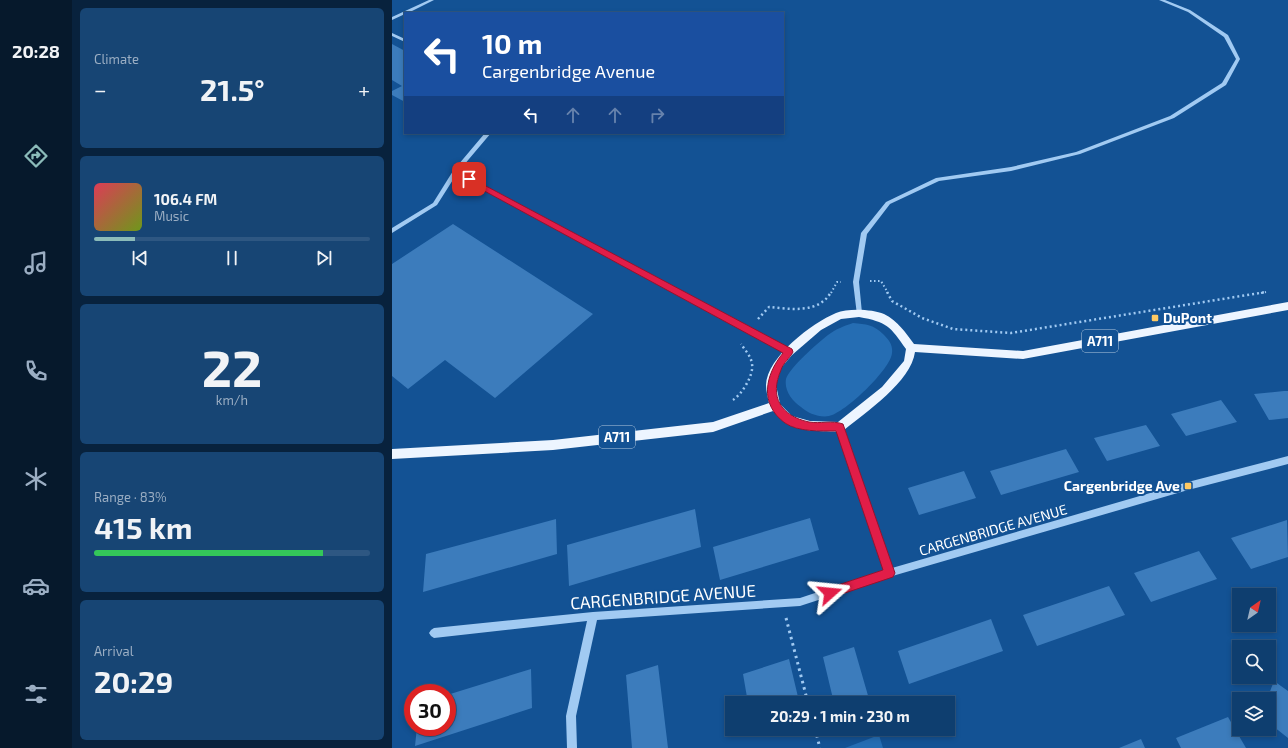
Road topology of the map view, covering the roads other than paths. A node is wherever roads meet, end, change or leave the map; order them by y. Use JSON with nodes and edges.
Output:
{"nodes":[{"id":1,"x":432,"y":0,"type":"edge"},
{"id":2,"x":1161,"y":0,"type":"edge"},
{"id":3,"x":407,"y":12,"type":"edge"},
{"id":4,"x":404,"y":13,"type":"edge"},
{"id":5,"x":392,"y":19,"type":"edge"},
{"id":6,"x":392,"y":34,"type":"edge"},
{"id":7,"x":404,"y":40,"type":"edge"},
{"id":8,"x":487,"y":134,"type":"edge"},
{"id":9,"x":455,"y":172,"type":"junction"},
{"id":10,"x":392,"y":231,"type":"edge"},
{"id":11,"x":1288,"y":306,"type":"edge"},
{"id":12,"x":859,"y":313,"type":"junction"},
{"id":13,"x":911,"y":348,"type":"junction"},
{"id":14,"x":789,"y":352,"type":"junction"},
{"id":15,"x":775,"y":406,"type":"junction"},
{"id":16,"x":840,"y":427,"type":"junction"},
{"id":17,"x":392,"y":454,"type":"edge"},
{"id":18,"x":1288,"y":460,"type":"edge"},
{"id":19,"x":890,"y":573,"type":"junction"},
{"id":20,"x":593,"y":616,"type":"junction"},
{"id":21,"x":434,"y":633,"type":"dead end"},
{"id":22,"x":572,"y":748,"type":"edge"}],
"edges":[{"from":1,"to":3,"type":"street"},
{"from":2,"to":12,"type":"street"},
{"from":4,"to":5,"type":"street"},
{"from":6,"to":7,"type":"street"},
{"from":8,"to":9,"type":"street"},
{"from":9,"to":10,"type":"street"},
{"from":9,"to":14,"type":"street"},
{"from":11,"to":13,"type":"main road","number":"A711"},
{"from":12,"to":13,"type":"main road"},
{"from":12,"to":14,"type":"main road"},
{"from":13,"to":16,"type":"main road"},
{"from":14,"to":15,"type":"main road"},
{"from":15,"to":16,"type":"main road"},
{"from":15,"to":17,"type":"main road","number":"A711"},
{"from":16,"to":19,"type":"street"},
{"from":18,"to":19,"type":"street","name":"CARGENBRIDGE AVENUE"},
{"from":19,"to":20,"type":"street","name":"CARGENBRIDGE AVENUE"},
{"from":20,"to":21,"type":"street","name":"CARGENBRIDGE AVENUE"},
{"from":20,"to":22,"type":"street"}]}
